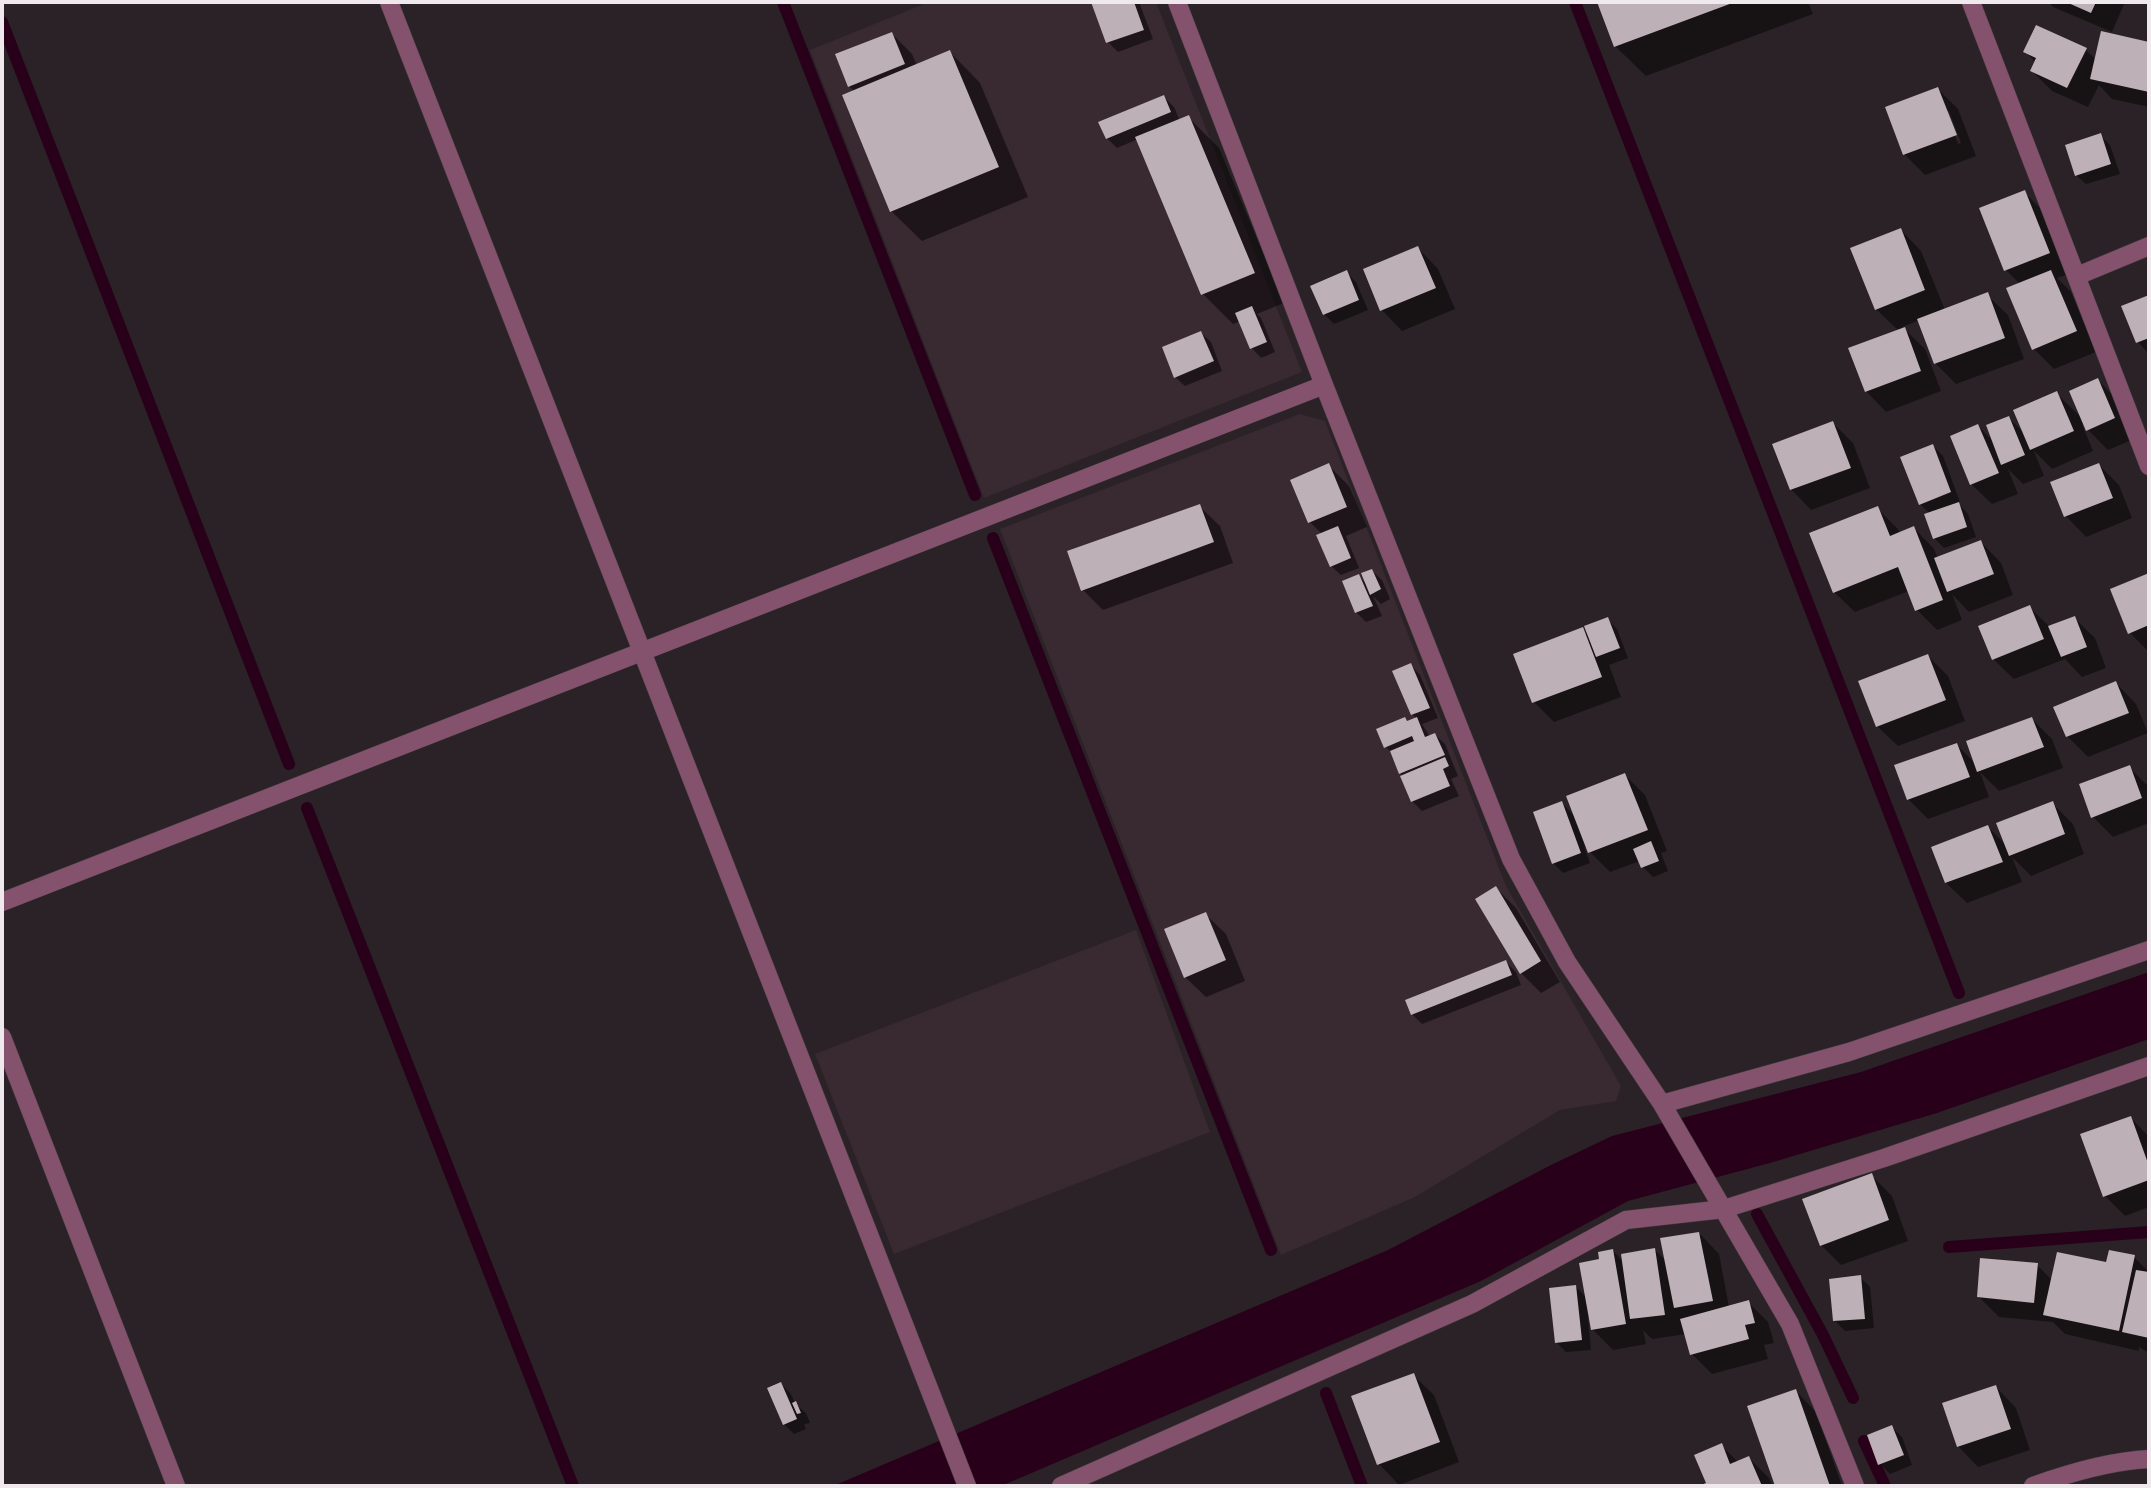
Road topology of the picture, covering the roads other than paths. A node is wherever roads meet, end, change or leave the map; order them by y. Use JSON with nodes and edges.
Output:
{"nodes":[{"id":1,"x":389,"y":2,"type":"edge"},
{"id":2,"x":1177,"y":2,"type":"edge"},
{"id":3,"x":1971,"y":2,"type":"edge"},
{"id":4,"x":2149,"y":246,"type":"edge"},
{"id":5,"x":2077,"y":276,"type":"junction"},
{"id":6,"x":1324,"y":384,"type":"junction"},
{"id":7,"x":2149,"y":466,"type":"edge"},
{"id":8,"x":641,"y":651,"type":"junction"},
{"id":9,"x":2,"y":902,"type":"edge"},
{"id":10,"x":2149,"y":950,"type":"edge"},
{"id":11,"x":2,"y":1037,"type":"edge"},
{"id":12,"x":2149,"y":1066,"type":"edge"},
{"id":13,"x":1664,"y":1107,"type":"junction"},
{"id":14,"x":1720,"y":1202,"type":"junction"},
{"id":15,"x":2149,"y":1459,"type":"edge"},
{"id":16,"x":176,"y":1486,"type":"edge"},
{"id":17,"x":967,"y":1486,"type":"edge"},
{"id":18,"x":1061,"y":1486,"type":"edge"},
{"id":19,"x":1855,"y":1486,"type":"edge"},
{"id":20,"x":2033,"y":1486,"type":"edge"}],
"edges":[{"from":1,"to":8,"type":"street"},
{"from":2,"to":6,"type":"street"},
{"from":3,"to":5,"type":"street"},
{"from":4,"to":5,"type":"street"},
{"from":5,"to":7,"type":"street"},
{"from":6,"to":8,"type":"street"},
{"from":6,"to":13,"type":"street"},
{"from":8,"to":9,"type":"street"},
{"from":8,"to":17,"type":"street"},
{"from":10,"to":13,"type":"street"},
{"from":11,"to":16,"type":"street"},
{"from":12,"to":14,"type":"street"},
{"from":13,"to":14,"type":"street"},
{"from":14,"to":18,"type":"street"},
{"from":14,"to":19,"type":"street"},
{"from":15,"to":20,"type":"street"}]}
